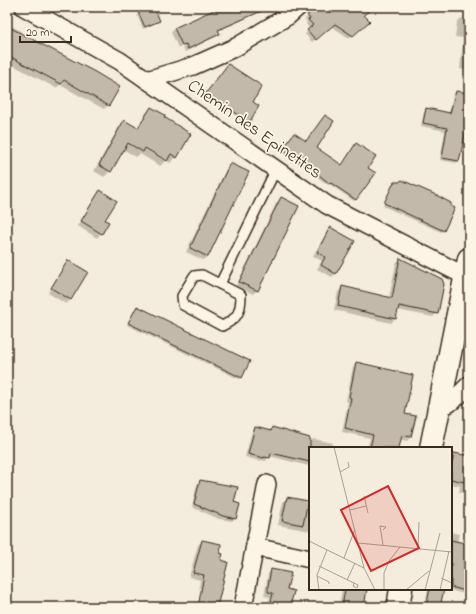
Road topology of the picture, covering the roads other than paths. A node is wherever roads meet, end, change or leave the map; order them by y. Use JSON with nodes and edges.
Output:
{"nodes":[{"id":1,"x":24,"y":7,"type":"edge"},
{"id":2,"x":298,"y":7,"type":"edge"},
{"id":3,"x":147,"y":80,"type":"junction"},
{"id":4,"x":276,"y":169,"type":"junction"},
{"id":5,"x":467,"y":267,"type":"edge"},
{"id":6,"x":220,"y":284,"type":"junction"},
{"id":7,"x":469,"y":385,"type":"edge"},
{"id":8,"x":440,"y":403,"type":"junction"},
{"id":9,"x":430,"y":447,"type":"edge"},
{"id":10,"x":267,"y":484,"type":"dead end"},
{"id":11,"x":255,"y":547,"type":"junction"},
{"id":12,"x":309,"y":558,"type":"edge"},
{"id":13,"x":402,"y":590,"type":"edge"},
{"id":14,"x":243,"y":607,"type":"edge"},
{"id":15,"x":398,"y":607,"type":"edge"}],
"edges":[{"from":1,"to":3,"type":"street","name":"Chemin des Epinettes"},
{"from":2,"to":3,"type":"street"},
{"from":3,"to":4,"type":"street","name":"Chemin des Epinettes"},
{"from":4,"to":5,"type":"street","name":"Chemin des Epinettes"},
{"from":4,"to":6,"type":"lane"},
{"from":5,"to":8,"type":"main road"},
{"from":6,"to":6,"type":"lane"},
{"from":7,"to":8,"type":"street"},
{"from":8,"to":9,"type":"main road"},
{"from":10,"to":11,"type":"street"},
{"from":11,"to":12,"type":"street"},
{"from":11,"to":14,"type":"street"},
{"from":13,"to":15,"type":"main road"}]}
